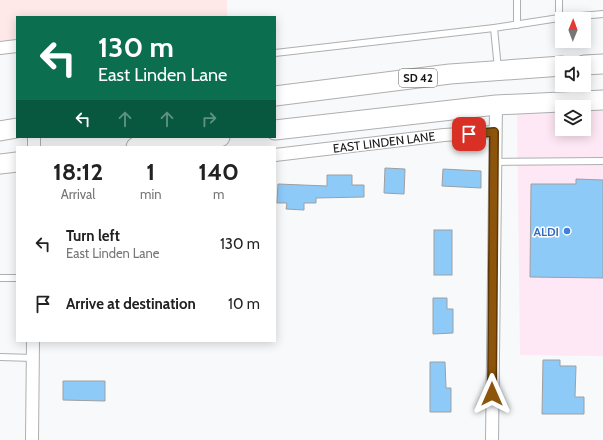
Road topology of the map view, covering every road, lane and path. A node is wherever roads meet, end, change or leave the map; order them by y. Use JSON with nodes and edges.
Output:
{"nodes":[{"id":1,"x":517,"y":0,"type":"edge"},
{"id":2,"x":559,"y":0,"type":"edge"},
{"id":3,"x":559,"y":12,"type":"edge"},
{"id":4,"x":603,"y":14,"type":"edge"},
{"id":5,"x":591,"y":15,"type":"edge"},
{"id":6,"x":555,"y":19,"type":"edge"},
{"id":7,"x":516,"y":25,"type":"junction"},
{"id":8,"x":494,"y":28,"type":"junction"},
{"id":9,"x":16,"y":46,"type":"edge"},
{"id":10,"x":0,"y":48,"type":"edge"},
{"id":11,"x":276,"y":53,"type":"edge"},
{"id":12,"x":603,"y":64,"type":"edge"},
{"id":13,"x":591,"y":65,"type":"edge"},
{"id":14,"x":555,"y":67,"type":"edge"},
{"id":15,"x":498,"y":71,"type":"junction"},
{"id":16,"x":276,"y":96,"type":"edge"},
{"id":17,"x":603,"y":100,"type":"edge"},
{"id":18,"x":496,"y":105,"type":"junction"},
{"id":19,"x":16,"y":128,"type":"edge"},
{"id":20,"x":0,"y":130,"type":"edge"},
{"id":21,"x":276,"y":130,"type":"edge"},
{"id":22,"x":494,"y":132,"type":"junction"},
{"id":23,"x":212,"y":138,"type":"edge"},
{"id":24,"x":144,"y":146,"type":"edge"},
{"id":25,"x":276,"y":155,"type":"edge"},
{"id":26,"x":603,"y":161,"type":"edge"},
{"id":27,"x":16,"y":162,"type":"edge"},
{"id":28,"x":494,"y":162,"type":"junction"},
{"id":29,"x":0,"y":164,"type":"edge"},
{"id":30,"x":0,"y":278,"type":"edge"},
{"id":31,"x":16,"y":278,"type":"edge"},
{"id":32,"x":33,"y":342,"type":"edge"},
{"id":33,"x":0,"y":357,"type":"edge"},
{"id":34,"x":33,"y":358,"type":"junction"},
{"id":35,"x":32,"y":440,"type":"edge"},
{"id":36,"x":492,"y":440,"type":"edge"}],
"edges":[{"from":1,"to":7,"type":"lane"},
{"from":2,"to":3,"type":"lane"},
{"from":4,"to":5,"type":"lane"},
{"from":6,"to":7,"type":"lane"},
{"from":7,"to":8,"type":"lane"},
{"from":8,"to":11,"type":"lane"},
{"from":8,"to":15,"type":"lane"},
{"from":9,"to":10,"type":"street"},
{"from":12,"to":13,"type":"main road"},
{"from":14,"to":15,"type":"main road","number":"SD 42"},
{"from":15,"to":16,"type":"main road","number":"SD 42"},
{"from":17,"to":18,"type":"main road"},
{"from":18,"to":21,"type":"main road"},
{"from":18,"to":22,"type":"street"},
{"from":19,"to":20,"type":"main road"},
{"from":22,"to":25,"type":"street","name":"EAST LINDEN LANE"},
{"from":22,"to":28,"type":"street"},
{"from":23,"to":24,"type":"main road"},
{"from":26,"to":28,"type":"lane"},
{"from":27,"to":29,"type":"main road"},
{"from":28,"to":36,"type":"street"},
{"from":30,"to":31,"type":"lane"},
{"from":32,"to":34,"type":"street"},
{"from":33,"to":34,"type":"lane"},
{"from":34,"to":35,"type":"street"}]}
